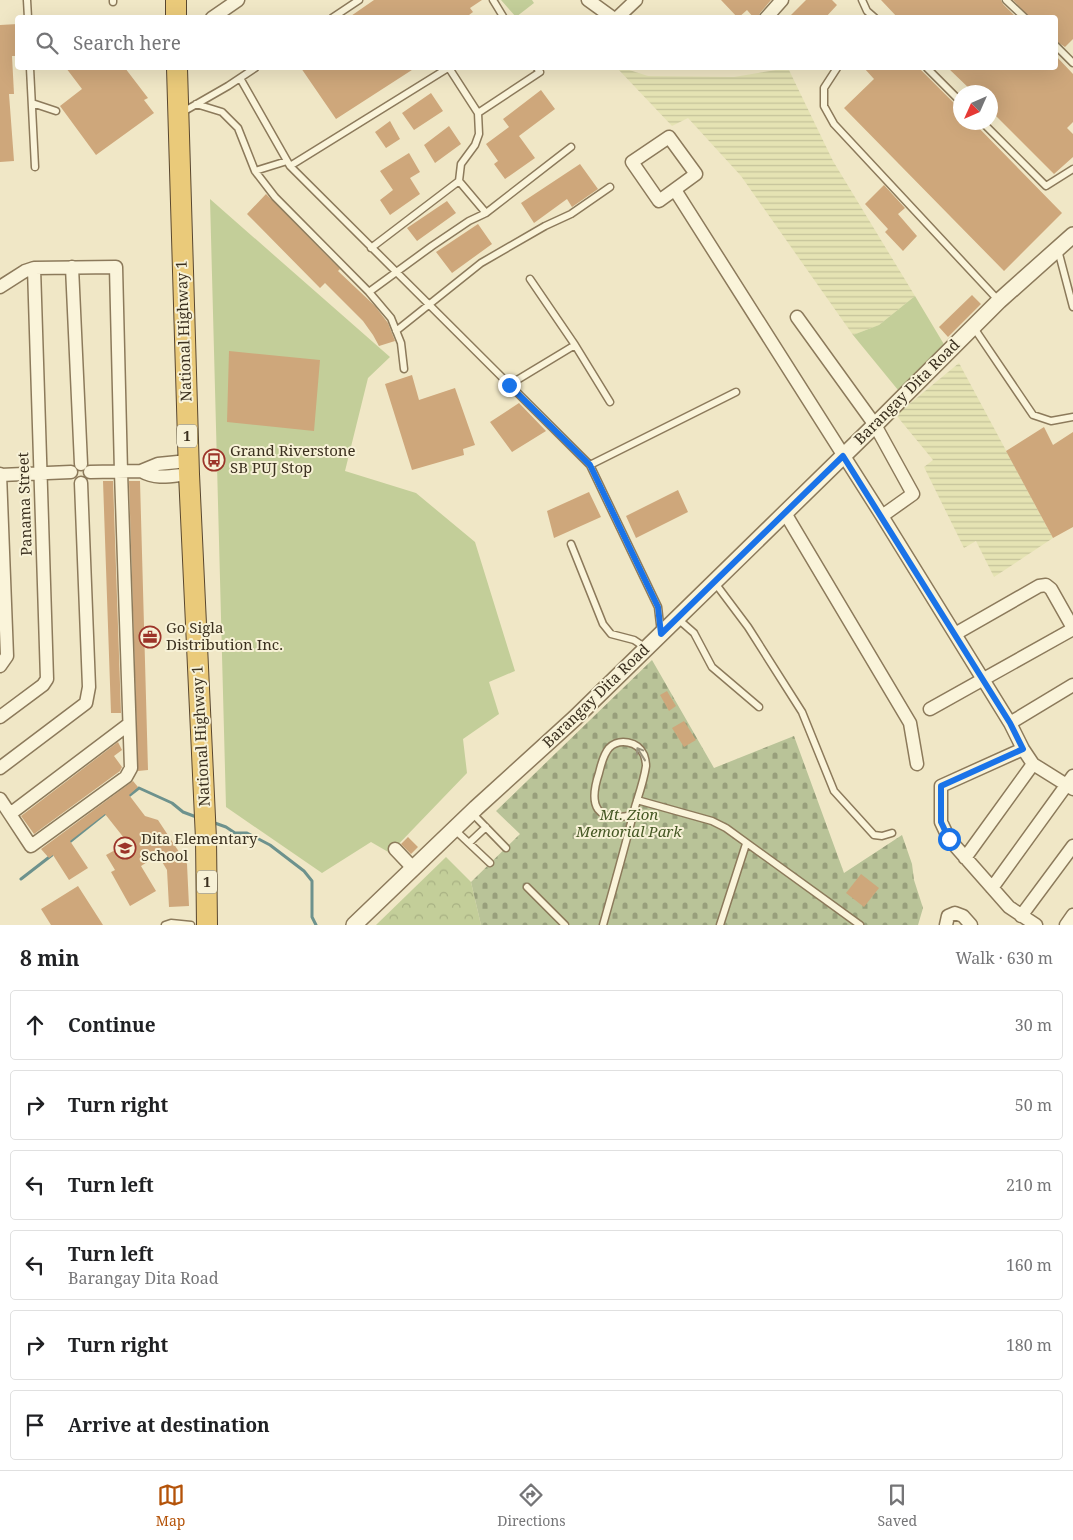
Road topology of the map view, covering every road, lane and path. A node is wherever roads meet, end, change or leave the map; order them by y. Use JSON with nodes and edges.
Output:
{"nodes":[{"id":1,"x":27,"y":0,"type":"edge"},
{"id":2,"x":176,"y":0,"type":"edge"},
{"id":3,"x":238,"y":0,"type":"edge"},
{"id":4,"x":359,"y":0,"type":"edge"},
{"id":5,"x":493,"y":0,"type":"edge"},
{"id":6,"x":588,"y":0,"type":"edge"},
{"id":7,"x":636,"y":0,"type":"edge"},
{"id":8,"x":782,"y":0,"type":"edge"},
{"id":9,"x":862,"y":0,"type":"edge"},
{"id":10,"x":1006,"y":0,"type":"edge"},
{"id":11,"x":28,"y":15,"type":"edge"},
{"id":12,"x":176,"y":15,"type":"edge"},
{"id":13,"x":216,"y":15,"type":"edge"},
{"id":14,"x":336,"y":15,"type":"edge"},
{"id":15,"x":502,"y":15,"type":"edge"},
{"id":16,"x":610,"y":15,"type":"edge"},
{"id":17,"x":618,"y":15,"type":"edge"},
{"id":18,"x":769,"y":15,"type":"edge"},
{"id":19,"x":872,"y":15,"type":"edge"},
{"id":20,"x":1022,"y":15,"type":"edge"},
{"id":21,"x":1058,"y":48,"type":"edge"},
{"id":22,"x":1072,"y":60,"type":"edge"},
{"id":23,"x":30,"y":70,"type":"edge"},
{"id":24,"x":177,"y":70,"type":"edge"},
{"id":25,"x":253,"y":70,"type":"edge"},
{"id":26,"x":446,"y":70,"type":"edge"},
{"id":27,"x":450,"y":70,"type":"edge"},
{"id":28,"x":538,"y":70,"type":"edge"},
{"id":29,"x":835,"y":70,"type":"edge"},
{"id":30,"x":928,"y":70,"type":"edge"},
{"id":31,"x":240,"y":78,"type":"junction"},
{"id":32,"x":953,"y":94,"type":"edge"},
{"id":33,"x":32,"y":103,"type":"junction"},
{"id":34,"x":196,"y":104,"type":"junction"},
{"id":35,"x":56,"y":111,"type":"dead end"},
{"id":36,"x":478,"y":113,"type":"junction"},
{"id":37,"x":178,"y":115,"type":"junction"},
{"id":38,"x":990,"y":130,"type":"edge"},
{"id":39,"x":572,"y":147,"type":"dead end"},
{"id":40,"x":288,"y":164,"type":"junction"},
{"id":41,"x":35,"y":167,"type":"dead end"},
{"id":42,"x":1073,"y":169,"type":"edge"},
{"id":43,"x":255,"y":171,"type":"junction"},
{"id":44,"x":459,"y":181,"type":"junction"},
{"id":45,"x":610,"y":187,"type":"dead end"},
{"id":46,"x":674,"y":190,"type":"junction"},
{"id":47,"x":486,"y":213,"type":"junction"},
{"id":48,"x":1073,"y":235,"type":"edge"},
{"id":49,"x":371,"y":248,"type":"junction"},
{"id":50,"x":1058,"y":249,"type":"junction"},
{"id":51,"x":72,"y":267,"type":"junction"},
{"id":52,"x":34,"y":268,"type":"junction"},
{"id":53,"x":396,"y":273,"type":"junction"},
{"id":54,"x":530,"y":279,"type":"dead end"},
{"id":55,"x":0,"y":287,"type":"edge"},
{"id":56,"x":369,"y":292,"type":"junction"},
{"id":57,"x":999,"y":301,"type":"junction"},
{"id":58,"x":428,"y":305,"type":"junction"},
{"id":59,"x":1073,"y":307,"type":"edge"},
{"id":60,"x":797,"y":317,"type":"dead end"},
{"id":61,"x":973,"y":327,"type":"junction"},
{"id":62,"x":396,"y":331,"type":"junction"},
{"id":63,"x":575,"y":345,"type":"junction"},
{"id":64,"x":404,"y":369,"type":"dead end"},
{"id":65,"x":509,"y":385,"type":"junction"},
{"id":66,"x":736,"y":392,"type":"dead end"},
{"id":67,"x":610,"y":402,"type":"dead end"},
{"id":68,"x":1073,"y":417,"type":"edge"},
{"id":69,"x":875,"y":425,"type":"junction"},
{"id":70,"x":843,"y":456,"type":"junction"},
{"id":71,"x":590,"y":465,"type":"junction"},
{"id":72,"x":188,"y":468,"type":"junction"},
{"id":73,"x":81,"y":469,"type":"junction"},
{"id":74,"x":40,"y":472,"type":"junction"},
{"id":75,"x":120,"y":472,"type":"junction"},
{"id":76,"x":0,"y":474,"type":"edge"},
{"id":77,"x":785,"y":513,"type":"junction"},
{"id":78,"x":882,"y":516,"type":"junction"},
{"id":79,"x":571,"y":544,"type":"dead end"},
{"id":80,"x":714,"y":582,"type":"junction"},
{"id":81,"x":677,"y":619,"type":"junction"},
{"id":82,"x":1073,"y":628,"type":"edge"},
{"id":83,"x":661,"y":634,"type":"junction"},
{"id":84,"x":955,"y":634,"type":"junction"},
{"id":85,"x":646,"y":648,"type":"junction"},
{"id":86,"x":0,"y":666,"type":"edge"},
{"id":87,"x":982,"y":680,"type":"junction"},
{"id":88,"x":1073,"y":685,"type":"edge"},
{"id":89,"x":758,"y":707,"type":"dead end"},
{"id":90,"x":930,"y":709,"type":"dead end"},
{"id":91,"x":0,"y":717,"type":"edge"},
{"id":92,"x":1010,"y":723,"type":"junction"},
{"id":93,"x":129,"y":724,"type":"junction"},
{"id":94,"x":1023,"y":749,"type":"junction"},
{"id":95,"x":917,"y":764,"type":"dead end"},
{"id":96,"x":1033,"y":764,"type":"junction"},
{"id":97,"x":0,"y":768,"type":"edge"},
{"id":98,"x":1071,"y":783,"type":"edge"},
{"id":99,"x":0,"y":799,"type":"edge"},
{"id":100,"x":637,"y":800,"type":"junction"},
{"id":101,"x":471,"y":812,"type":"junction"},
{"id":102,"x":10,"y":814,"type":"junction"},
{"id":103,"x":633,"y":815,"type":"junction"},
{"id":104,"x":486,"y":827,"type":"junction"},
{"id":105,"x":454,"y":829,"type":"junction"},
{"id":106,"x":892,"y":833,"type":"dead end"},
{"id":107,"x":469,"y":843,"type":"junction"},
{"id":108,"x":746,"y":844,"type":"junction"},
{"id":109,"x":1073,"y":846,"type":"edge"},
{"id":110,"x":506,"y":848,"type":"dead end"},
{"id":111,"x":395,"y":849,"type":"dead end"},
{"id":112,"x":965,"y":858,"type":"junction"},
{"id":113,"x":490,"y":864,"type":"dead end"},
{"id":114,"x":413,"y":868,"type":"junction"},
{"id":115,"x":527,"y":887,"type":"dead end"},
{"id":116,"x":992,"y":888,"type":"junction"},
{"id":117,"x":1073,"y":915,"type":"edge"},
{"id":118,"x":1021,"y":916,"type":"junction"},
{"id":119,"x":165,"y":925,"type":"edge"},
{"id":120,"x":191,"y":925,"type":"edge"},
{"id":121,"x":207,"y":925,"type":"edge"},
{"id":122,"x":354,"y":925,"type":"edge"},
{"id":123,"x":565,"y":925,"type":"edge"},
{"id":124,"x":604,"y":925,"type":"edge"},
{"id":125,"x":720,"y":925,"type":"edge"},
{"id":126,"x":860,"y":925,"type":"edge"},
{"id":127,"x":946,"y":925,"type":"edge"},
{"id":128,"x":971,"y":925,"type":"edge"},
{"id":129,"x":1036,"y":925,"type":"edge"},
{"id":130,"x":1066,"y":925,"type":"edge"}],
"edges":[{"from":1,"to":11,"type":"lane"},
{"from":2,"to":12,"type":"highway"},
{"from":3,"to":13,"type":"street"},
{"from":4,"to":14,"type":"lane"},
{"from":5,"to":15,"type":"lane"},
{"from":6,"to":16,"type":"street"},
{"from":7,"to":17,"type":"street"},
{"from":8,"to":18,"type":"street"},
{"from":9,"to":19,"type":"lane"},
{"from":10,"to":20,"type":"lane"},
{"from":21,"to":22,"type":"lane"},
{"from":23,"to":33,"type":"lane"},
{"from":24,"to":37,"type":"highway","name":"National Highway 1","number":"1"},
{"from":25,"to":31,"type":"lane"},
{"from":26,"to":40,"type":"lane"},
{"from":27,"to":36,"type":"lane"},
{"from":28,"to":36,"type":"lane"},
{"from":29,"to":57,"type":"lane"},
{"from":30,"to":32,"type":"lane"},
{"from":31,"to":34,"type":"lane"},
{"from":31,"to":40,"type":"lane"},
{"from":33,"to":35,"type":"lane"},
{"from":33,"to":41,"type":"lane"},
{"from":34,"to":37,"type":"lane"},
{"from":34,"to":43,"type":"lane"},
{"from":36,"to":44,"type":"lane"},
{"from":37,"to":72,"type":"highway","name":"National Highway 1","number":"1"},
{"from":38,"to":42,"type":"lane"},
{"from":39,"to":47,"type":"lane"},
{"from":40,"to":43,"type":"lane"},
{"from":40,"to":49,"type":"lane"},
{"from":43,"to":56,"type":"lane"},
{"from":44,"to":47,"type":"lane"},
{"from":44,"to":49,"type":"lane"},
{"from":45,"to":58,"type":"lane"},
{"from":46,"to":46,"type":"street"},
{"from":46,"to":70,"type":"street"},
{"from":47,"to":53,"type":"lane"},
{"from":48,"to":50,"type":"street","name":"Barangay Dita Road"},
{"from":49,"to":53,"type":"lane"},
{"from":50,"to":57,"type":"street","name":"Barangay Dita Road"},
{"from":50,"to":59,"type":"lane"},
{"from":51,"to":52,"type":"street"},
{"from":51,"to":73,"type":"street"},
{"from":51,"to":75,"type":"street"},
{"from":52,"to":55,"type":"street"},
{"from":52,"to":74,"type":"street","name":"Panama Street"},
{"from":53,"to":56,"type":"lane"},
{"from":53,"to":58,"type":"lane"},
{"from":54,"to":63,"type":"lane"},
{"from":56,"to":62,"type":"lane"},
{"from":57,"to":61,"type":"street","name":"Barangay Dita Road"},
{"from":58,"to":62,"type":"lane"},
{"from":58,"to":65,"type":"lane"},
{"from":60,"to":69,"type":"street"},
{"from":61,"to":68,"type":"lane"},
{"from":61,"to":69,"type":"street","name":"Barangay Dita Road"},
{"from":62,"to":64,"type":"lane"},
{"from":63,"to":65,"type":"lane"},
{"from":63,"to":67,"type":"lane"},
{"from":65,"to":71,"type":"lane"},
{"from":66,"to":71,"type":"lane"},
{"from":69,"to":70,"type":"street","name":"Barangay Dita Road"},
{"from":69,"to":78,"type":"street"},
{"from":70,"to":77,"type":"street","name":"Barangay Dita Road"},
{"from":70,"to":78,"type":"street"},
{"from":71,"to":83,"type":"lane"},
{"from":72,"to":75,"type":"street"},
{"from":72,"to":121,"type":"highway","name":"National Highway 1","number":"1"},
{"from":73,"to":74,"type":"street"},
{"from":73,"to":75,"type":"street"},
{"from":73,"to":97,"type":"street"},
{"from":74,"to":76,"type":"street"},
{"from":74,"to":91,"type":"street","name":"Panama Street"},
{"from":75,"to":93,"type":"street"},
{"from":76,"to":86,"type":"street"},
{"from":77,"to":80,"type":"street","name":"Barangay Dita Road"},
{"from":77,"to":95,"type":"street"},
{"from":78,"to":84,"type":"street"},
{"from":79,"to":85,"type":"lane"},
{"from":80,"to":81,"type":"street","name":"Barangay Dita Road"},
{"from":80,"to":106,"type":"lane"},
{"from":81,"to":83,"type":"street","name":"Barangay Dita Road"},
{"from":81,"to":89,"type":"lane"},
{"from":82,"to":84,"type":"street"},
{"from":82,"to":87,"type":"street"},
{"from":83,"to":85,"type":"street","name":"Barangay Dita Road"},
{"from":84,"to":87,"type":"street"},
{"from":85,"to":101,"type":"street","name":"Barangay Dita Road"},
{"from":87,"to":90,"type":"street"},
{"from":87,"to":92,"type":"street"},
{"from":88,"to":92,"type":"street"},
{"from":92,"to":94,"type":"street"},
{"from":93,"to":102,"type":"street"},
{"from":93,"to":102,"type":"street"},
{"from":94,"to":96,"type":"street"},
{"from":94,"to":112,"type":"street"},
{"from":96,"to":98,"type":"street"},
{"from":96,"to":112,"type":"street"},
{"from":98,"to":116,"type":"street"},
{"from":99,"to":102,"type":"street"},
{"from":100,"to":103,"type":"lane"},
{"from":100,"to":103,"type":"lane","one_way":true},
{"from":100,"to":108,"type":"lane"},
{"from":101,"to":104,"type":"lane"},
{"from":101,"to":105,"type":"street","name":"Barangay Dita Road"},
{"from":103,"to":124,"type":"lane"},
{"from":104,"to":107,"type":"lane"},
{"from":104,"to":110,"type":"lane"},
{"from":105,"to":107,"type":"lane"},
{"from":105,"to":114,"type":"street","name":"Barangay Dita Road"},
{"from":107,"to":113,"type":"lane"},
{"from":108,"to":125,"type":"lane"},
{"from":108,"to":126,"type":"lane"},
{"from":109,"to":118,"type":"street"},
{"from":111,"to":114,"type":"street"},
{"from":112,"to":116,"type":"street"},
{"from":114,"to":122,"type":"street","name":"Barangay Dita Road"},
{"from":115,"to":123,"type":"lane"},
{"from":116,"to":118,"type":"street"},
{"from":117,"to":130,"type":"street"},
{"from":118,"to":129,"type":"street"},
{"from":119,"to":120,"type":"lane"},
{"from":127,"to":128,"type":"street"}]}
